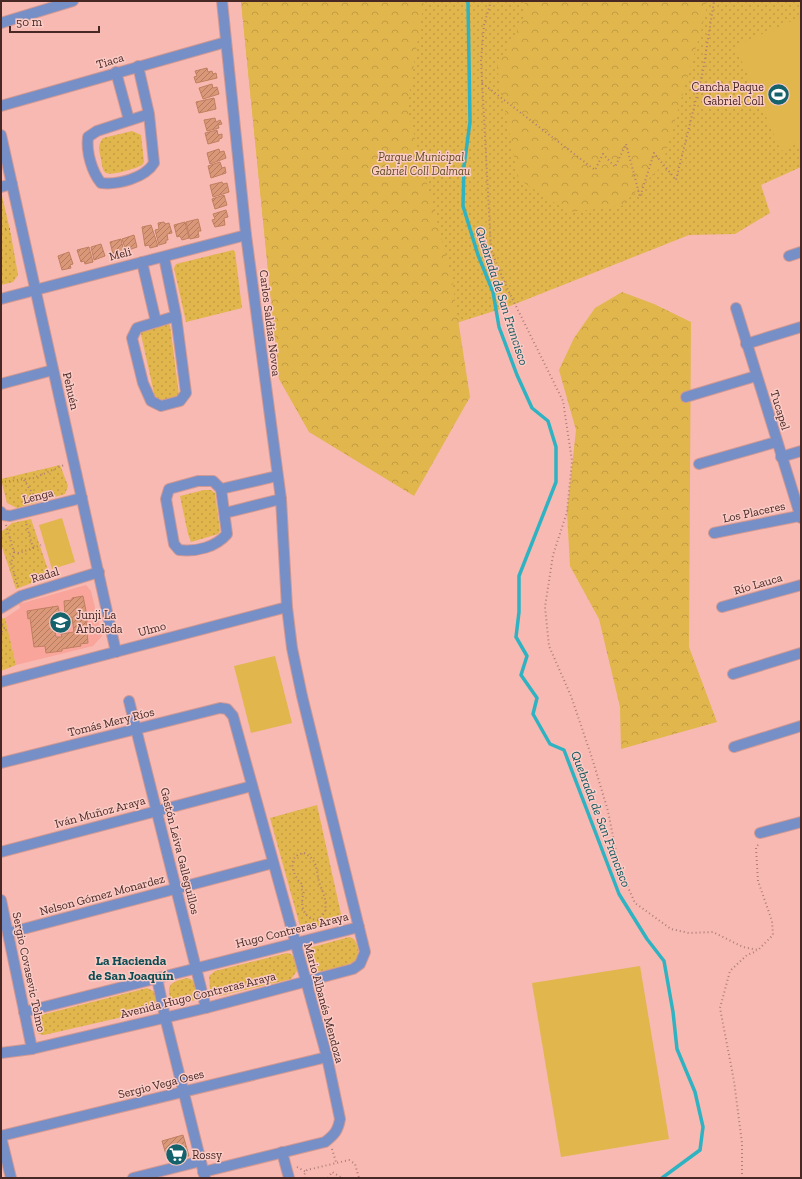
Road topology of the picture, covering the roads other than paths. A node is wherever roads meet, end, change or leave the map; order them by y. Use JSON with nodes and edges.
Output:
{"nodes":[{"id":1,"x":73,"y":1,"type":"edge"},
{"id":2,"x":222,"y":1,"type":"edge"},
{"id":3,"x":50,"y":4,"type":"edge"},
{"id":4,"x":1,"y":23,"type":"edge"},
{"id":5,"x":226,"y":42,"type":"junction"},
{"id":6,"x":138,"y":66,"type":"junction"},
{"id":7,"x":116,"y":72,"type":"junction"},
{"id":8,"x":1,"y":106,"type":"edge"},
{"id":9,"x":149,"y":114,"type":"junction"},
{"id":10,"x":129,"y":120,"type":"junction"},
{"id":11,"x":1,"y":135,"type":"edge"},
{"id":12,"x":12,"y":184,"type":"junction"},
{"id":13,"x":1,"y":187,"type":"edge"},
{"id":14,"x":246,"y":235,"type":"junction"},
{"id":15,"x":801,"y":252,"type":"edge"},
{"id":16,"x":164,"y":256,"type":"junction"},
{"id":17,"x":789,"y":256,"type":"dead end"},
{"id":18,"x":142,"y":262,"type":"junction"},
{"id":19,"x":36,"y":290,"type":"junction"},
{"id":20,"x":1,"y":299,"type":"edge"},
{"id":21,"x":736,"y":308,"type":"dead end"},
{"id":22,"x":176,"y":316,"type":"junction"},
{"id":23,"x":156,"y":322,"type":"junction"},
{"id":24,"x":801,"y":327,"type":"edge"},
{"id":25,"x":746,"y":344,"type":"junction"},
{"id":26,"x":53,"y":370,"type":"junction"},
{"id":27,"x":756,"y":376,"type":"junction"},
{"id":28,"x":1,"y":384,"type":"edge"},
{"id":29,"x":686,"y":397,"type":"dead end"},
{"id":30,"x":776,"y":442,"type":"junction"},
{"id":31,"x":801,"y":451,"type":"edge"},
{"id":32,"x":781,"y":457,"type":"junction"},
{"id":33,"x":699,"y":464,"type":"dead end"},
{"id":34,"x":277,"y":476,"type":"junction"},
{"id":35,"x":220,"y":489,"type":"junction"},
{"id":36,"x":82,"y":498,"type":"junction"},
{"id":37,"x":281,"y":499,"type":"junction"},
{"id":38,"x":225,"y":513,"type":"junction"},
{"id":39,"x":2,"y":514,"type":"edge"},
{"id":40,"x":800,"y":517,"type":"edge"},
{"id":41,"x":714,"y":533,"type":"dead end"},
{"id":42,"x":99,"y":572,"type":"junction"},
{"id":43,"x":801,"y":586,"type":"edge"},
{"id":44,"x":286,"y":607,"type":"junction"},
{"id":45,"x":1,"y":608,"type":"edge"},
{"id":46,"x":722,"y":608,"type":"dead end"},
{"id":47,"x":292,"y":648,"type":"joint"},
{"id":48,"x":116,"y":652,"type":"junction"},
{"id":49,"x":801,"y":653,"type":"edge"},
{"id":50,"x":733,"y":674,"type":"dead end"},
{"id":51,"x":1,"y":682,"type":"edge"},
{"id":52,"x":129,"y":701,"type":"dead end"},
{"id":53,"x":227,"y":709,"type":"joint"},
{"id":54,"x":801,"y":726,"type":"edge"},
{"id":55,"x":136,"y":730,"type":"junction"},
{"id":56,"x":734,"y":747,"type":"dead end"},
{"id":57,"x":1,"y":764,"type":"edge"},
{"id":58,"x":252,"y":786,"type":"junction"},
{"id":59,"x":156,"y":811,"type":"junction"},
{"id":60,"x":801,"y":822,"type":"edge"},
{"id":61,"x":760,"y":833,"type":"dead end"},
{"id":62,"x":1,"y":852,"type":"edge"},
{"id":63,"x":272,"y":863,"type":"junction"},
{"id":64,"x":176,"y":889,"type":"junction"},
{"id":65,"x":1,"y":900,"type":"edge"},
{"id":66,"x":358,"y":927,"type":"junction"},
{"id":67,"x":8,"y":932,"type":"junction"},
{"id":68,"x":294,"y":943,"type":"junction"},
{"id":69,"x":196,"y":968,"type":"junction"},
{"id":70,"x":157,"y":978,"type":"junction"},
{"id":71,"x":305,"y":981,"type":"junction"},
{"id":72,"x":206,"y":1008,"type":"junction"},
{"id":73,"x":24,"y":1012,"type":"junction"},
{"id":74,"x":165,"y":1017,"type":"junction"},
{"id":75,"x":32,"y":1049,"type":"junction"},
{"id":76,"x":1,"y":1053,"type":"edge"},
{"id":77,"x":327,"y":1057,"type":"junction"},
{"id":78,"x":184,"y":1092,"type":"junction"},
{"id":79,"x":1,"y":1137,"type":"edge"},
{"id":80,"x":282,"y":1152,"type":"junction"},
{"id":81,"x":201,"y":1161,"type":"junction"},
{"id":82,"x":204,"y":1175,"type":"edge"},
{"id":83,"x":11,"y":1178,"type":"edge"},
{"id":84,"x":133,"y":1178,"type":"edge"},
{"id":85,"x":289,"y":1178,"type":"edge"}],
"edges":[{"from":1,"to":3,"type":"street"},
{"from":2,"to":5,"type":"street","name":"Carlos Saldías Novoa"},
{"from":3,"to":4,"type":"street"},
{"from":5,"to":6,"type":"street","name":"Tiaca"},
{"from":5,"to":14,"type":"street","name":"Carlos Saldías Novoa"},
{"from":6,"to":7,"type":"street","name":"Tiaca"},
{"from":6,"to":9,"type":"street"},
{"from":7,"to":8,"type":"street","name":"Tiaca"},
{"from":7,"to":10,"type":"street"},
{"from":9,"to":10,"type":"street"},
{"from":9,"to":10,"type":"street"},
{"from":11,"to":12,"type":"street","name":"Pehuén"},
{"from":12,"to":13,"type":"street"},
{"from":12,"to":19,"type":"street","name":"Pehuén"},
{"from":14,"to":16,"type":"street","name":"Meli"},
{"from":14,"to":34,"type":"street","name":"Carlos Saldías Novoa"},
{"from":15,"to":17,"type":"street"},
{"from":16,"to":18,"type":"street","name":"Meli"},
{"from":16,"to":22,"type":"street"},
{"from":18,"to":19,"type":"street","name":"Meli"},
{"from":18,"to":23,"type":"street"},
{"from":19,"to":20,"type":"street","name":"Meli"},
{"from":19,"to":26,"type":"street","name":"Pehuén"},
{"from":21,"to":25,"type":"street","name":"Tucapel"},
{"from":22,"to":23,"type":"street"},
{"from":22,"to":23,"type":"street"},
{"from":24,"to":25,"type":"street"},
{"from":25,"to":27,"type":"street","name":"Tucapel"},
{"from":26,"to":28,"type":"street"},
{"from":26,"to":36,"type":"street","name":"Pehuén"},
{"from":27,"to":29,"type":"street"},
{"from":27,"to":30,"type":"street","name":"Tucapel"},
{"from":30,"to":32,"type":"street","name":"Tucapel"},
{"from":30,"to":33,"type":"street"},
{"from":31,"to":32,"type":"street"},
{"from":32,"to":40,"type":"street","name":"Tucapel"},
{"from":34,"to":35,"type":"street"},
{"from":34,"to":37,"type":"street","name":"Carlos Saldías Novoa"},
{"from":35,"to":38,"type":"street"},
{"from":35,"to":38,"type":"street"},
{"from":36,"to":39,"type":"street","name":"Lenga"},
{"from":36,"to":42,"type":"street","name":"Pehuén"},
{"from":37,"to":38,"type":"street"},
{"from":37,"to":44,"type":"street","name":"Carlos Saldías Novoa"},
{"from":40,"to":41,"type":"street","name":"Los Placeres"},
{"from":42,"to":45,"type":"street","name":"Radal"},
{"from":42,"to":48,"type":"street","name":"Pehuén"},
{"from":43,"to":46,"type":"street","name":"Río Lauca"},
{"from":44,"to":47,"type":"street","name":"Carlos Saldías Novoa"},
{"from":44,"to":48,"type":"street","name":"Ulmo"},
{"from":47,"to":66,"type":"street","name":"Hugo Contreras Araya"},
{"from":48,"to":51,"type":"street","name":"Ulmo"},
{"from":49,"to":50,"type":"street"},
{"from":52,"to":55,"type":"street","name":"Gastón Leiva Galleguillos"},
{"from":53,"to":55,"type":"street","name":"Tomás Mery Ríos"},
{"from":53,"to":58,"type":"street","name":"Mario Albanés Mendoza"},
{"from":54,"to":56,"type":"street"},
{"from":55,"to":57,"type":"street","name":"Tomás Mery Ríos"},
{"from":55,"to":59,"type":"street","name":"Gastón Leiva Galleguillos"},
{"from":58,"to":59,"type":"street","name":"Iván Muñoz Araya"},
{"from":58,"to":63,"type":"street","name":"Mario Albanés Mendoza"},
{"from":59,"to":62,"type":"street","name":"Iván Muñoz Araya"},
{"from":59,"to":64,"type":"street","name":"Gastón Leiva Galleguillos"},
{"from":60,"to":61,"type":"street"},
{"from":63,"to":64,"type":"street","name":"Nelson Gómez Monardez"},
{"from":63,"to":68,"type":"street","name":"Mario Albanés Mendoza"},
{"from":64,"to":67,"type":"street","name":"Nelson Gómez Monardez"},
{"from":64,"to":69,"type":"street","name":"Gastón Leiva Galleguillos"},
{"from":65,"to":67,"type":"street","name":"Sergio Covasevic Tolmo"},
{"from":66,"to":68,"type":"street","name":"Hugo Contreras Araya"},
{"from":66,"to":71,"type":"street","name":"Avenida Hugo Contreras Araya"},
{"from":67,"to":73,"type":"street","name":"Sergio Covasevic Tolmo"},
{"from":68,"to":69,"type":"street","name":"Hugo Contreras Araya"},
{"from":68,"to":71,"type":"street","name":"Mario Albanés Mendoza"},
{"from":69,"to":70,"type":"street","name":"Hugo Contreras Araya"},
{"from":69,"to":72,"type":"street","name":"Gastón Leiva Galleguillos"},
{"from":70,"to":73,"type":"street","name":"Hugo Contreras Araya"},
{"from":70,"to":74,"type":"street"},
{"from":71,"to":72,"type":"street","name":"Avenida Hugo Contreras Araya"},
{"from":71,"to":77,"type":"street","name":"Mario Albanés Mendoza"},
{"from":72,"to":74,"type":"street","name":"Avenida Hugo Contreras Araya"},
{"from":73,"to":75,"type":"street","name":"Sergio Covasevic Tolmo"},
{"from":74,"to":75,"type":"street","name":"Avenida Hugo Contreras Araya"},
{"from":74,"to":78,"type":"street"},
{"from":75,"to":76,"type":"street","name":"Avenida Hugo Contreras Araya"},
{"from":77,"to":78,"type":"street","name":"Sergio Vega Oses"},
{"from":77,"to":80,"type":"street","name":"Mario Albanés Mendoza"},
{"from":78,"to":79,"type":"street","name":"Sergio Vega Oses"},
{"from":78,"to":81,"type":"street"},
{"from":79,"to":83,"type":"street"},
{"from":80,"to":82,"type":"street","name":"Mario Albanés Mendoza"},
{"from":80,"to":85,"type":"street"},
{"from":81,"to":82,"type":"street"},
{"from":81,"to":84,"type":"street"}]}
